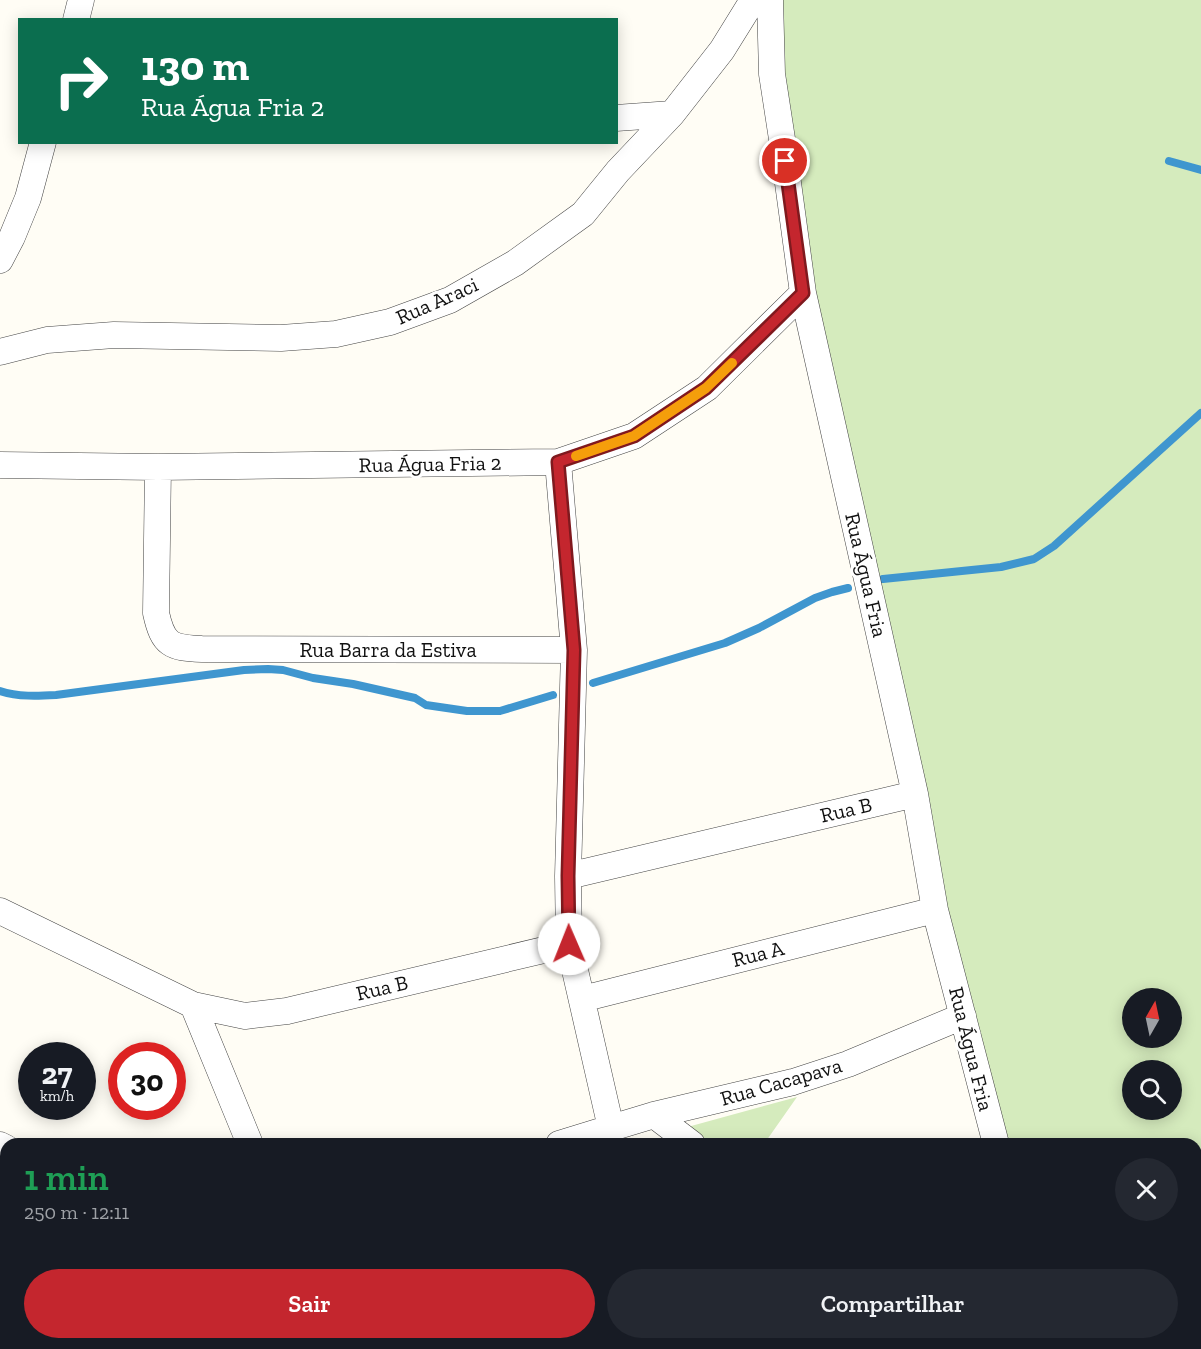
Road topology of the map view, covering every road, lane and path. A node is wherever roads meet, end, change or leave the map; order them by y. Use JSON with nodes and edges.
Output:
{"nodes":[{"id":1,"x":753,"y":0,"type":"edge"},
{"id":2,"x":770,"y":0,"type":"edge"},
{"id":3,"x":672,"y":114,"type":"junction"},
{"id":4,"x":618,"y":118,"type":"edge"},
{"id":5,"x":42,"y":144,"type":"edge"},
{"id":6,"x":6,"y":235,"type":"edge"},
{"id":7,"x":0,"y":260,"type":"edge"},
{"id":8,"x":803,"y":293,"type":"junction"},
{"id":9,"x":0,"y":352,"type":"edge"},
{"id":10,"x":558,"y":462,"type":"junction"},
{"id":11,"x":0,"y":465,"type":"edge"},
{"id":12,"x":158,"y":467,"type":"junction"},
{"id":13,"x":574,"y":650,"type":"junction"},
{"id":14,"x":915,"y":794,"type":"junction"},
{"id":15,"x":568,"y":876,"type":"junction"},
{"id":16,"x":935,"y":910,"type":"junction"},
{"id":17,"x":0,"y":911,"type":"edge"},
{"id":18,"x":569,"y":944,"type":"junction"},
{"id":19,"x":582,"y":999,"type":"junction"},
{"id":20,"x":193,"y":1005,"type":"junction"},
{"id":21,"x":963,"y":1016,"type":"junction"},
{"id":22,"x":654,"y":1115,"type":"junction"},
{"id":23,"x":607,"y":1136,"type":"edge"},
{"id":24,"x":248,"y":1138,"type":"edge"},
{"id":25,"x":684,"y":1138,"type":"edge"},
{"id":26,"x":994,"y":1138,"type":"edge"}],
"edges":[{"from":1,"to":3,"type":"street","name":"Rua Araci"},
{"from":2,"to":8,"type":"street","name":"Rua Água Fria"},
{"from":3,"to":4,"type":"street"},
{"from":3,"to":9,"type":"street","name":"Rua Araci"},
{"from":5,"to":6,"type":"street"},
{"from":6,"to":7,"type":"street"},
{"from":8,"to":10,"type":"street","name":"Rua Água Fria 2"},
{"from":8,"to":14,"type":"street","name":"Rua Água Fria"},
{"from":10,"to":12,"type":"street","name":"Rua Água Fria 2"},
{"from":10,"to":13,"type":"street"},
{"from":11,"to":12,"type":"street","name":"Rua Água Fria 2"},
{"from":12,"to":13,"type":"street","name":"Rua Barra da Estiva"},
{"from":13,"to":15,"type":"street"},
{"from":14,"to":15,"type":"street","name":"Rua B"},
{"from":14,"to":16,"type":"street","name":"Rua Água Fria"},
{"from":15,"to":18,"type":"street"},
{"from":16,"to":19,"type":"street","name":"Rua A"},
{"from":16,"to":21,"type":"street","name":"Rua Água Fria"},
{"from":17,"to":20,"type":"street","name":"Rua B"},
{"from":18,"to":19,"type":"street"},
{"from":18,"to":20,"type":"street","name":"Rua B"},
{"from":19,"to":23,"type":"street"},
{"from":20,"to":24,"type":"street"},
{"from":21,"to":22,"type":"street","name":"Rua Cacapava"},
{"from":21,"to":26,"type":"street","name":"Rua Água Fria"},
{"from":22,"to":23,"type":"street","name":"Rua Cacapava"},
{"from":22,"to":25,"type":"street"}]}
